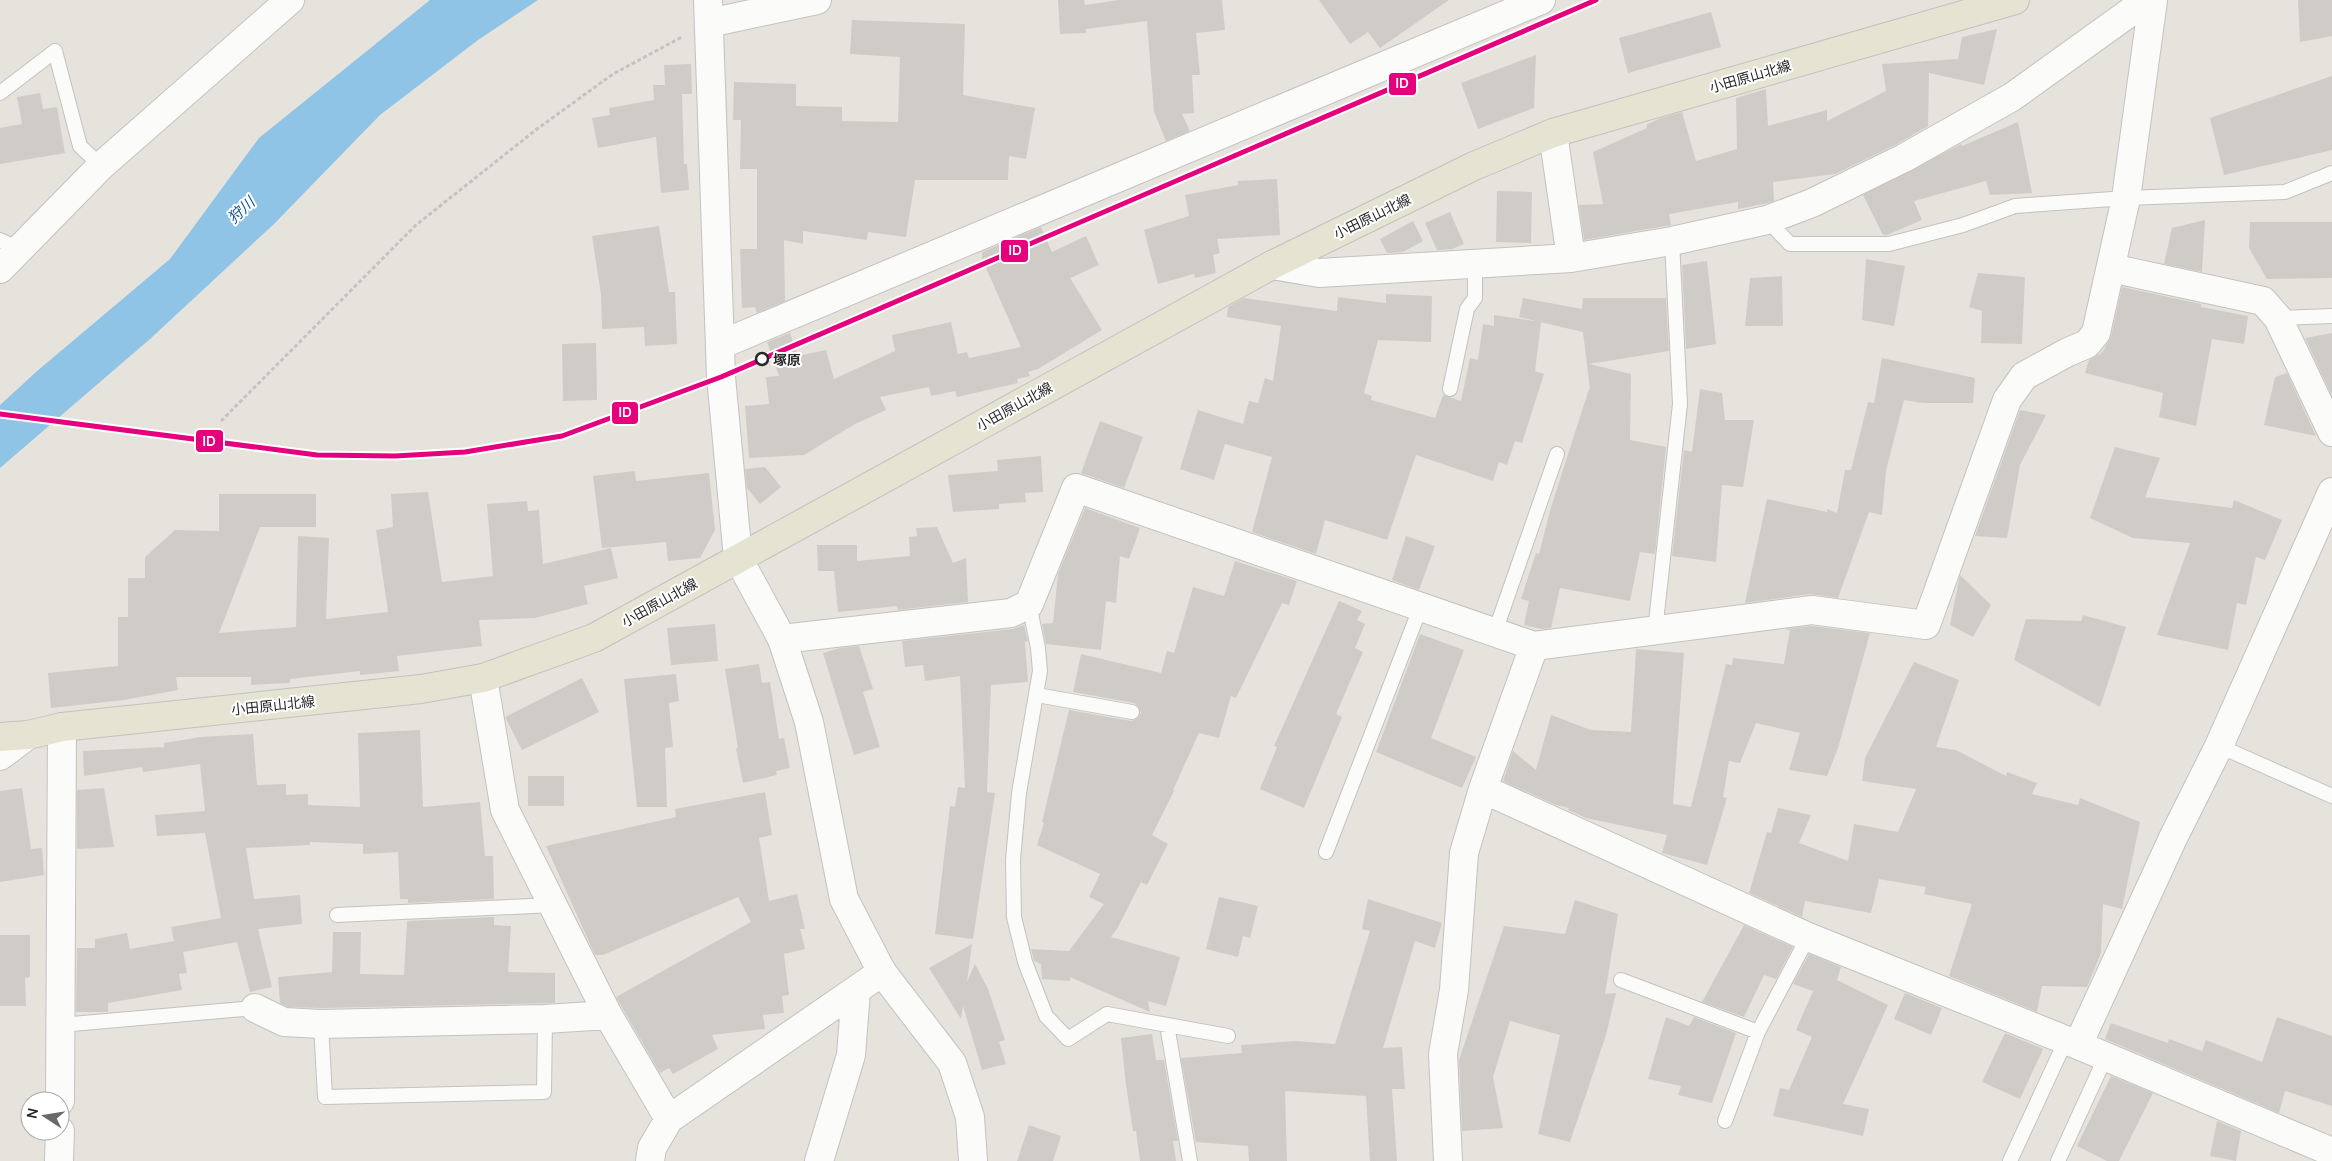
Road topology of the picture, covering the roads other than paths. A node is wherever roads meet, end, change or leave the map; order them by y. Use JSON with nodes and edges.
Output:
{"nodes":[{"id":1,"x":290,"y":0,"type":"edge"},
{"id":2,"x":738,"y":0,"type":"edge"},
{"id":3,"x":817,"y":0,"type":"edge"},
{"id":4,"x":1541,"y":0,"type":"edge"},
{"id":5,"x":2015,"y":0,"type":"edge"},
{"id":6,"x":2146,"y":0,"type":"edge"},
{"id":7,"x":2153,"y":0,"type":"edge"},
{"id":8,"x":708,"y":11,"type":"edge"},
{"id":9,"x":0,"y":93,"type":"edge"},
{"id":10,"x":1553,"y":133,"type":"junction"},
{"id":11,"x":101,"y":166,"type":"junction"},
{"id":12,"x":2332,"y":173,"type":"edge"},
{"id":13,"x":2126,"y":198,"type":"junction"},
{"id":14,"x":1767,"y":220,"type":"junction"},
{"id":15,"x":1672,"y":241,"type":"junction"},
{"id":16,"x":10,"y":245,"type":"edge"},
{"id":17,"x":1571,"y":258,"type":"junction"},
{"id":18,"x":1272,"y":265,"type":"junction"},
{"id":19,"x":1475,"y":265,"type":"junction"},
{"id":20,"x":2111,"y":268,"type":"junction"},
{"id":21,"x":0,"y":269,"type":"edge"},
{"id":22,"x":2332,"y":316,"type":"edge"},
{"id":23,"x":2278,"y":318,"type":"junction"},
{"id":24,"x":720,"y":345,"type":"junction"},
{"id":25,"x":1450,"y":389,"type":"dead end"},
{"id":26,"x":2332,"y":432,"type":"edge"},
{"id":27,"x":1557,"y":454,"type":"dead end"},
{"id":28,"x":2332,"y":492,"type":"edge"},
{"id":29,"x":738,"y":558,"type":"junction"},
{"id":30,"x":1029,"y":604,"type":"junction"},
{"id":31,"x":1421,"y":606,"type":"junction"},
{"id":32,"x":1655,"y":631,"type":"junction"},
{"id":33,"x":1495,"y":632,"type":"junction"},
{"id":34,"x":782,"y":639,"type":"junction"},
{"id":35,"x":1534,"y":646,"type":"junction"},
{"id":36,"x":483,"y":678,"type":"junction"},
{"id":37,"x":1037,"y":695,"type":"junction"},
{"id":38,"x":1132,"y":712,"type":"dead end"},
{"id":39,"x":62,"y":727,"type":"junction"},
{"id":40,"x":28,"y":735,"type":"junction"},
{"id":41,"x":0,"y":737,"type":"edge"},
{"id":42,"x":2219,"y":746,"type":"junction"},
{"id":43,"x":0,"y":756,"type":"edge"},
{"id":44,"x":1482,"y":788,"type":"junction"},
{"id":45,"x":2332,"y":796,"type":"edge"},
{"id":46,"x":1326,"y":852,"type":"dead end"},
{"id":47,"x":554,"y":905,"type":"junction"},
{"id":48,"x":337,"y":915,"type":"dead end"},
{"id":49,"x":1808,"y":937,"type":"junction"},
{"id":50,"x":882,"y":972,"type":"junction"},
{"id":51,"x":1621,"y":980,"type":"dead end"},
{"id":52,"x":856,"y":992,"type":"junction"},
{"id":53,"x":255,"y":1008,"type":"joint"},
{"id":54,"x":608,"y":1014,"type":"junction"},
{"id":55,"x":545,"y":1018,"type":"junction"},
{"id":56,"x":321,"y":1024,"type":"junction"},
{"id":57,"x":60,"y":1025,"type":"junction"},
{"id":58,"x":1167,"y":1025,"type":"junction"},
{"id":59,"x":1758,"y":1032,"type":"junction"},
{"id":60,"x":1228,"y":1036,"type":"dead end"},
{"id":61,"x":2072,"y":1042,"type":"junction"},
{"id":62,"x":2106,"y":1056,"type":"junction"},
{"id":63,"x":60,"y":1091,"type":"edge"},
{"id":64,"x":669,"y":1119,"type":"junction"},
{"id":65,"x":1725,"y":1122,"type":"dead end"},
{"id":66,"x":60,"y":1141,"type":"edge"},
{"id":67,"x":2332,"y":1152,"type":"edge"},
{"id":68,"x":60,"y":1161,"type":"edge"},
{"id":69,"x":650,"y":1161,"type":"edge"},
{"id":70,"x":819,"y":1161,"type":"edge"},
{"id":71,"x":973,"y":1161,"type":"edge"},
{"id":72,"x":1190,"y":1161,"type":"edge"},
{"id":73,"x":1448,"y":1161,"type":"edge"},
{"id":74,"x":2010,"y":1161,"type":"edge"},
{"id":75,"x":2058,"y":1161,"type":"edge"}],
"edges":[{"from":1,"to":11,"type":"street"},
{"from":2,"to":8,"type":"street"},
{"from":3,"to":8,"type":"street"},
{"from":4,"to":24,"type":"street"},
{"from":5,"to":10,"type":"main road","name":"小田原山北線"},
{"from":6,"to":14,"type":"street"},
{"from":7,"to":13,"type":"street"},
{"from":8,"to":24,"type":"street"},
{"from":9,"to":11,"type":"lane"},
{"from":10,"to":17,"type":"street"},
{"from":10,"to":18,"type":"main road","name":"小田原山北線"},
{"from":11,"to":16,"type":"street"},
{"from":12,"to":13,"type":"lane"},
{"from":13,"to":14,"type":"lane"},
{"from":13,"to":20,"type":"street"},
{"from":14,"to":15,"type":"street"},
{"from":15,"to":17,"type":"street"},
{"from":15,"to":32,"type":"lane"},
{"from":16,"to":21,"type":"street"},
{"from":17,"to":19,"type":"street"},
{"from":18,"to":19,"type":"street"},
{"from":18,"to":29,"type":"main road","name":"小田原山北線"},
{"from":19,"to":25,"type":"lane"},
{"from":20,"to":23,"type":"street"},
{"from":20,"to":32,"type":"street"},
{"from":22,"to":23,"type":"lane"},
{"from":23,"to":26,"type":"street"},
{"from":24,"to":29,"type":"street"},
{"from":27,"to":33,"type":"lane"},
{"from":28,"to":42,"type":"street"},
{"from":29,"to":34,"type":"street"},
{"from":29,"to":36,"type":"main road","name":"小田原山北線"},
{"from":30,"to":31,"type":"street"},
{"from":30,"to":34,"type":"street"},
{"from":30,"to":37,"type":"lane"},
{"from":31,"to":33,"type":"street"},
{"from":31,"to":46,"type":"lane"},
{"from":32,"to":35,"type":"street"},
{"from":33,"to":35,"type":"street"},
{"from":34,"to":50,"type":"street"},
{"from":35,"to":44,"type":"street"},
{"from":36,"to":39,"type":"main road","name":"小田原山北線"},
{"from":36,"to":47,"type":"street"},
{"from":37,"to":38,"type":"lane"},
{"from":37,"to":58,"type":"lane"},
{"from":39,"to":40,"type":"main road","name":"小田原山北線"},
{"from":39,"to":57,"type":"street"},
{"from":40,"to":41,"type":"main road","name":"小田原山北線"},
{"from":40,"to":43,"type":"street"},
{"from":42,"to":45,"type":"lane"},
{"from":42,"to":61,"type":"street"},
{"from":44,"to":49,"type":"street"},
{"from":44,"to":73,"type":"street"},
{"from":47,"to":48,"type":"lane"},
{"from":47,"to":54,"type":"street"},
{"from":49,"to":59,"type":"lane"},
{"from":49,"to":61,"type":"street"},
{"from":50,"to":52,"type":"street"},
{"from":50,"to":71,"type":"street"},
{"from":51,"to":59,"type":"lane"},
{"from":52,"to":64,"type":"street"},
{"from":52,"to":70,"type":"street"},
{"from":53,"to":56,"type":"street"},
{"from":53,"to":57,"type":"lane"},
{"from":54,"to":55,"type":"street"},
{"from":54,"to":64,"type":"street"},
{"from":55,"to":56,"type":"street"},
{"from":55,"to":56,"type":"lane"},
{"from":57,"to":63,"type":"street"},
{"from":58,"to":60,"type":"lane"},
{"from":58,"to":72,"type":"lane"},
{"from":59,"to":65,"type":"lane"},
{"from":61,"to":62,"type":"street"},
{"from":61,"to":74,"type":"lane"},
{"from":62,"to":67,"type":"street"},
{"from":62,"to":75,"type":"lane"},
{"from":64,"to":69,"type":"street"},
{"from":66,"to":68,"type":"street"}]}
